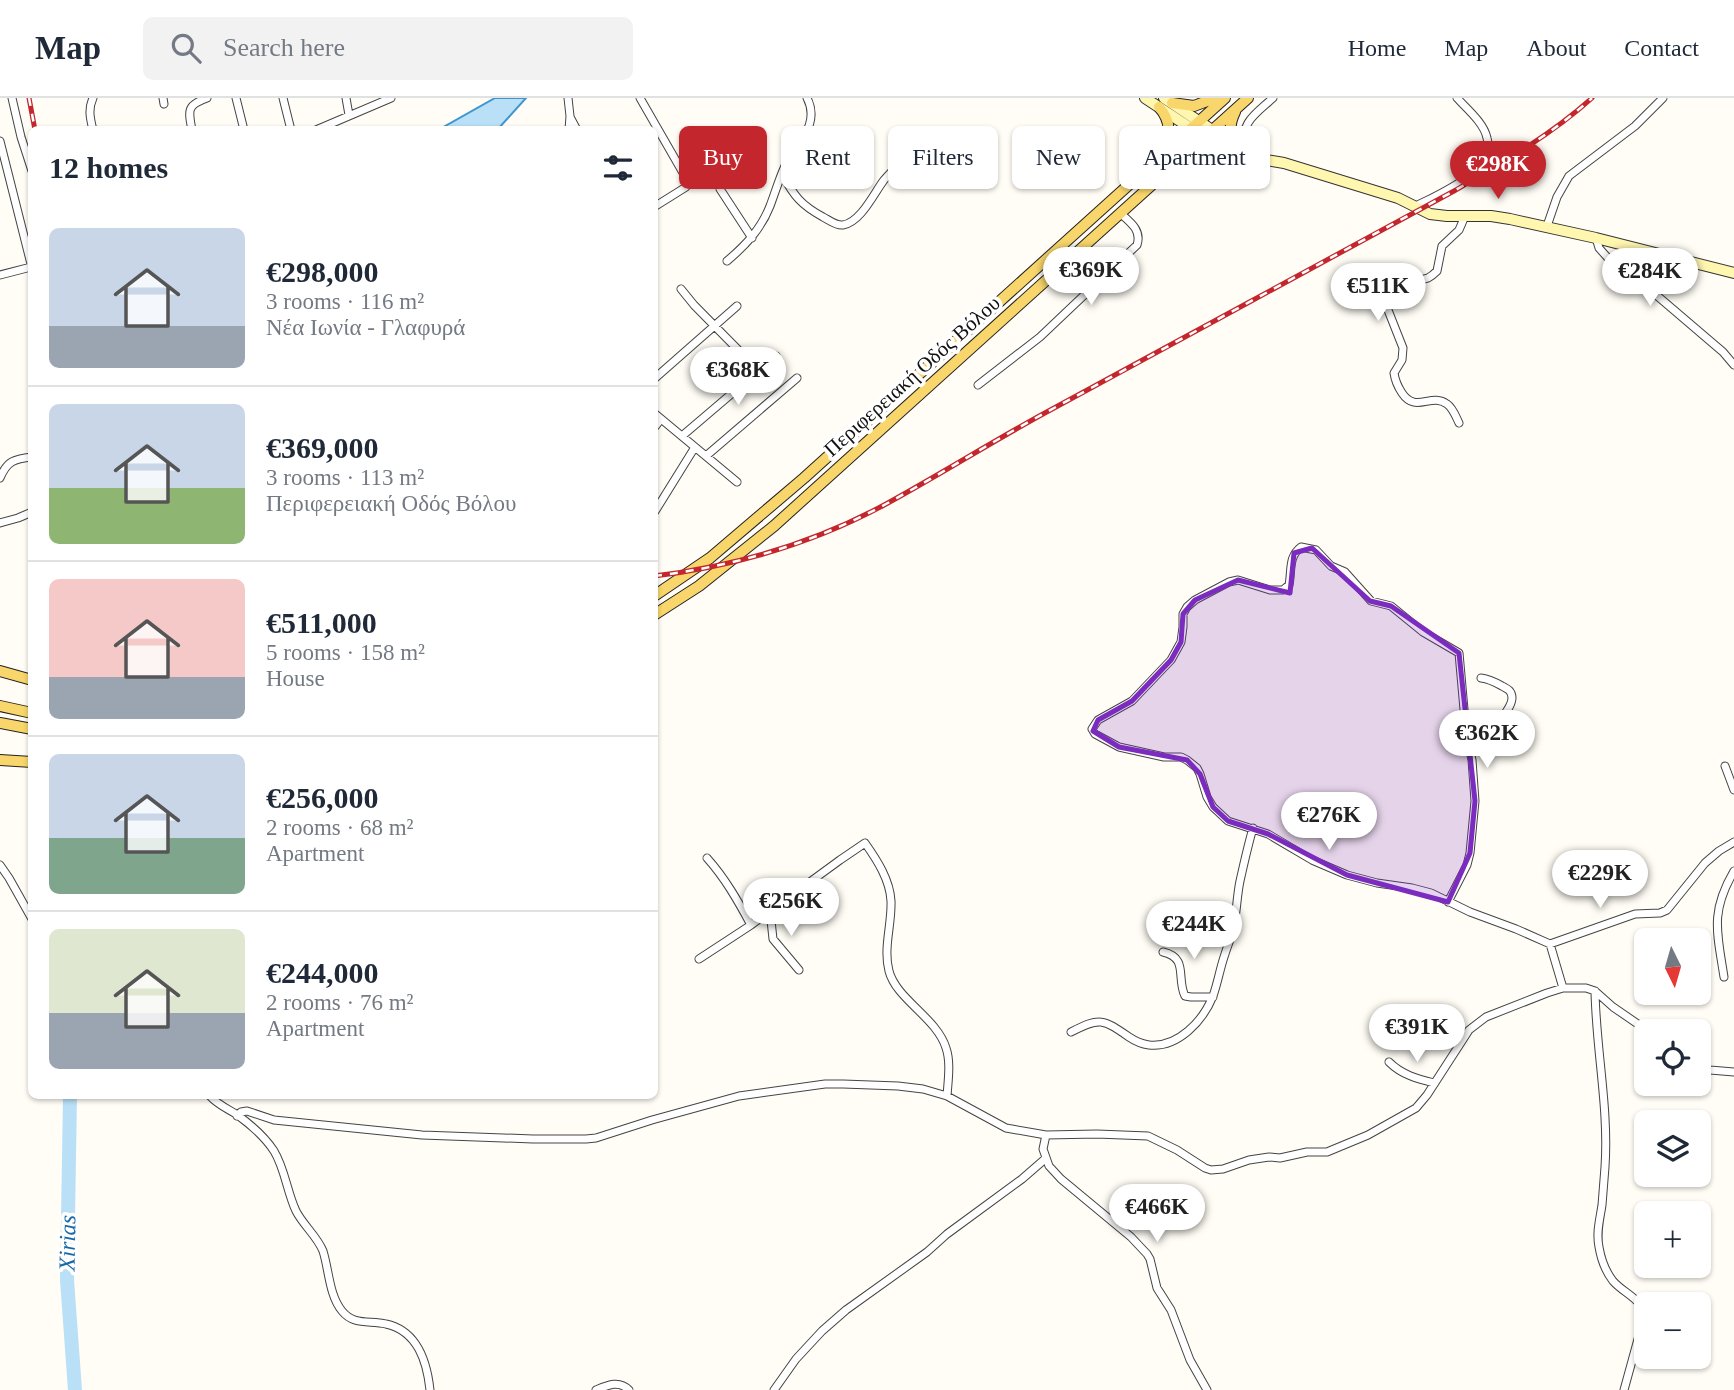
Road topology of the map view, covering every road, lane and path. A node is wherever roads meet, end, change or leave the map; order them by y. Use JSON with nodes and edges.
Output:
{"nodes":[{"id":1,"x":12,"y":98,"type":"edge"},
{"id":2,"x":93,"y":98,"type":"edge"},
{"id":3,"x":207,"y":98,"type":"edge"},
{"id":4,"x":236,"y":98,"type":"edge"},
{"id":5,"x":282,"y":98,"type":"edge"},
{"id":6,"x":345,"y":98,"type":"edge"},
{"id":7,"x":391,"y":98,"type":"edge"},
{"id":8,"x":568,"y":98,"type":"edge"},
{"id":9,"x":640,"y":98,"type":"edge"},
{"id":10,"x":807,"y":98,"type":"edge"},
{"id":11,"x":1145,"y":98,"type":"edge"},
{"id":12,"x":1215,"y":98,"type":"edge"},
{"id":13,"x":1225,"y":98,"type":"edge"},
{"id":14,"x":1248,"y":98,"type":"edge"},
{"id":15,"x":1273,"y":98,"type":"edge"},
{"id":16,"x":1457,"y":98,"type":"edge"},
{"id":17,"x":1663,"y":98,"type":"edge"},
{"id":18,"x":1165,"y":103,"type":"edge"},
{"id":19,"x":1239,"y":106,"type":"junction"},
{"id":20,"x":349,"y":116,"type":"junction"},
{"id":21,"x":570,"y":116,"type":"junction"},
{"id":22,"x":1196,"y":125,"type":"joint"},
{"id":23,"x":92,"y":126,"type":"edge"},
{"id":24,"x":191,"y":126,"type":"edge"},
{"id":25,"x":243,"y":126,"type":"edge"},
{"id":26,"x":290,"y":126,"type":"edge"},
{"id":27,"x":325,"y":126,"type":"edge"},
{"id":28,"x":569,"y":126,"type":"edge"},
{"id":29,"x":575,"y":126,"type":"edge"},
{"id":30,"x":656,"y":126,"type":"edge"},
{"id":31,"x":809,"y":126,"type":"edge"},
{"id":32,"x":1169,"y":126,"type":"edge"},
{"id":33,"x":1216,"y":126,"type":"edge"},
{"id":34,"x":1230,"y":126,"type":"edge"},
{"id":35,"x":1246,"y":126,"type":"edge"},
{"id":36,"x":658,"y":129,"type":"edge"},
{"id":37,"x":0,"y":141,"type":"edge"},
{"id":38,"x":28,"y":158,"type":"edge"},
{"id":39,"x":1270,"y":161,"type":"edge"},
{"id":40,"x":888,"y":176,"type":"edge"},
{"id":41,"x":781,"y":177,"type":"edge"},
{"id":42,"x":720,"y":189,"type":"dead end"},
{"id":43,"x":790,"y":189,"type":"edge"},
{"id":44,"x":1124,"y":189,"type":"edge"},
{"id":45,"x":1146,"y":189,"type":"edge"},
{"id":46,"x":658,"y":205,"type":"edge"},
{"id":47,"x":1416,"y":206,"type":"junction"},
{"id":48,"x":1120,"y":213,"type":"junction"},
{"id":49,"x":1465,"y":216,"type":"junction"},
{"id":50,"x":1547,"y":226,"type":"junction"},
{"id":51,"x":752,"y":238,"type":"junction"},
{"id":52,"x":1596,"y":238,"type":"junction"},
{"id":53,"x":28,"y":255,"type":"edge"},
{"id":54,"x":727,"y":261,"type":"dead end"},
{"id":55,"x":28,"y":268,"type":"edge"},
{"id":56,"x":1734,"y":273,"type":"edge"},
{"id":57,"x":0,"y":275,"type":"edge"},
{"id":58,"x":681,"y":289,"type":"dead end"},
{"id":59,"x":737,"y":306,"type":"dead end"},
{"id":60,"x":714,"y":326,"type":"junction"},
{"id":61,"x":776,"y":356,"type":"dead end"},
{"id":62,"x":1734,"y":365,"type":"edge"},
{"id":63,"x":759,"y":371,"type":"junction"},
{"id":64,"x":658,"y":375,"type":"edge"},
{"id":65,"x":797,"y":378,"type":"dead end"},
{"id":66,"x":978,"y":385,"type":"dead end"},
{"id":67,"x":658,"y":416,"type":"edge"},
{"id":68,"x":1459,"y":423,"type":"dead end"},
{"id":69,"x":682,"y":436,"type":"junction"},
{"id":70,"x":695,"y":447,"type":"junction"},
{"id":71,"x":706,"y":456,"type":"junction"},
{"id":72,"x":28,"y":458,"type":"edge"},
{"id":73,"x":0,"y":478,"type":"edge"},
{"id":74,"x":737,"y":482,"type":"dead end"},
{"id":75,"x":658,"y":507,"type":"edge"},
{"id":76,"x":28,"y":514,"type":"edge"},
{"id":77,"x":0,"y":523,"type":"edge"},
{"id":78,"x":658,"y":593,"type":"edge"},
{"id":79,"x":658,"y":612,"type":"edge"},
{"id":80,"x":0,"y":671,"type":"edge"},
{"id":81,"x":1481,"y":678,"type":"dead end"},
{"id":82,"x":28,"y":679,"type":"edge"},
{"id":83,"x":0,"y":706,"type":"edge"},
{"id":84,"x":28,"y":712,"type":"edge"},
{"id":85,"x":0,"y":723,"type":"edge"},
{"id":86,"x":28,"y":728,"type":"edge"},
{"id":87,"x":1471,"y":752,"type":"junction"},
{"id":88,"x":0,"y":760,"type":"edge"},
{"id":89,"x":28,"y":762,"type":"edge"},
{"id":90,"x":1725,"y":766,"type":"dead end"},
{"id":91,"x":1734,"y":790,"type":"edge"},
{"id":92,"x":1253,"y":828,"type":"junction"},
{"id":93,"x":1734,"y":842,"type":"edge"},
{"id":94,"x":707,"y":858,"type":"dead end"},
{"id":95,"x":0,"y":865,"type":"edge"},
{"id":96,"x":1734,"y":871,"type":"edge"},
{"id":97,"x":1448,"y":902,"type":"junction"},
{"id":98,"x":770,"y":911,"type":"junction"},
{"id":99,"x":28,"y":912,"type":"edge"},
{"id":100,"x":751,"y":925,"type":"junction"},
{"id":101,"x":1550,"y":944,"type":"junction"},
{"id":102,"x":1163,"y":952,"type":"dead end"},
{"id":103,"x":699,"y":960,"type":"dead end"},
{"id":104,"x":799,"y":970,"type":"dead end"},
{"id":105,"x":1724,"y":977,"type":"dead end"},
{"id":106,"x":1563,"y":988,"type":"junction"},
{"id":107,"x":1595,"y":991,"type":"junction"},
{"id":108,"x":1213,"y":997,"type":"junction"},
{"id":109,"x":1634,"y":1021,"type":"edge"},
{"id":110,"x":1071,"y":1032,"type":"dead end"},
{"id":111,"x":1389,"y":1062,"type":"dead end"},
{"id":112,"x":1711,"y":1070,"type":"edge"},
{"id":113,"x":1734,"y":1072,"type":"edge"},
{"id":114,"x":1434,"y":1083,"type":"junction"},
{"id":115,"x":947,"y":1096,"type":"junction"},
{"id":116,"x":213,"y":1099,"type":"edge"},
{"id":117,"x":237,"y":1116,"type":"junction"},
{"id":118,"x":1046,"y":1135,"type":"junction"},
{"id":119,"x":1045,"y":1159,"type":"junction"},
{"id":120,"x":430,"y":1390,"type":"edge"},
{"id":121,"x":596,"y":1390,"type":"edge"},
{"id":122,"x":629,"y":1390,"type":"edge"},
{"id":123,"x":774,"y":1390,"type":"edge"},
{"id":124,"x":1207,"y":1390,"type":"edge"},
{"id":125,"x":1625,"y":1390,"type":"edge"}],
"edges":[{"from":1,"to":38,"type":"street"},
{"from":2,"to":23,"type":"street"},
{"from":3,"to":24,"type":"street"},
{"from":4,"to":25,"type":"street"},
{"from":5,"to":26,"type":"street"},
{"from":6,"to":20,"type":"street"},
{"from":7,"to":20,"type":"street"},
{"from":8,"to":21,"type":"street"},
{"from":9,"to":30,"type":"street"},
{"from":10,"to":31,"type":"street"},
{"from":11,"to":18,"type":"main road"},
{"from":12,"to":18,"type":"main road"},
{"from":13,"to":22,"type":"main road","name":"Περιφερειακή Οδός Βόλου"},
{"from":14,"to":19,"type":"main road","name":"Περιφερειακή Οδός Βόλου"},
{"from":15,"to":35,"type":"street"},
{"from":16,"to":47,"type":"street"},
{"from":17,"to":50,"type":"street"},
{"from":18,"to":22,"type":"main road"},
{"from":18,"to":32,"type":"main road"},
{"from":19,"to":33,"type":"main road","name":"Περιφερειακή Οδός Βόλου"},
{"from":19,"to":34,"type":"main road"},
{"from":20,"to":27,"type":"street"},
{"from":21,"to":28,"type":"street"},
{"from":21,"to":29,"type":"street"},
{"from":36,"to":46,"type":"street"},
{"from":37,"to":53,"type":"street"},
{"from":39,"to":47,"type":"main road"},
{"from":40,"to":43,"type":"street"},
{"from":41,"to":51,"type":"street"},
{"from":42,"to":51,"type":"street"},
{"from":44,"to":78,"type":"main road","name":"Περιφερειακή Οδός Βόλου"},
{"from":45,"to":48,"type":"main road","name":"Περιφερειακή Οδός Βόλου"},
{"from":47,"to":49,"type":"main road"},
{"from":48,"to":66,"type":"street"},
{"from":48,"to":79,"type":"main road","name":"Περιφερειακή Οδός Βόλου"},
{"from":49,"to":50,"type":"main road"},
{"from":49,"to":68,"type":"street"},
{"from":50,"to":52,"type":"main road"},
{"from":51,"to":54,"type":"street"},
{"from":52,"to":56,"type":"main road"},
{"from":52,"to":62,"type":"street"},
{"from":55,"to":57,"type":"street"},
{"from":58,"to":60,"type":"street"},
{"from":59,"to":60,"type":"street"},
{"from":60,"to":63,"type":"street"},
{"from":60,"to":64,"type":"street"},
{"from":61,"to":63,"type":"street"},
{"from":63,"to":69,"type":"street"},
{"from":65,"to":71,"type":"street"},
{"from":67,"to":69,"type":"street"},
{"from":69,"to":70,"type":"street"},
{"from":70,"to":71,"type":"street"},
{"from":70,"to":75,"type":"street"},
{"from":71,"to":74,"type":"street"},
{"from":72,"to":73,"type":"street"},
{"from":76,"to":77,"type":"street"},
{"from":80,"to":82,"type":"main road"},
{"from":81,"to":87,"type":"street"},
{"from":83,"to":84,"type":"main road"},
{"from":85,"to":86,"type":"main road"},
{"from":87,"to":92,"type":"street"},
{"from":87,"to":97,"type":"street"},
{"from":88,"to":89,"type":"main road"},
{"from":90,"to":91,"type":"street"},
{"from":92,"to":97,"type":"street"},
{"from":92,"to":108,"type":"street"},
{"from":93,"to":101,"type":"street"},
{"from":94,"to":100,"type":"street"},
{"from":95,"to":99,"type":"street"},
{"from":96,"to":105,"type":"street"},
{"from":97,"to":101,"type":"street"},
{"from":98,"to":100,"type":"street"},
{"from":98,"to":104,"type":"street"},
{"from":98,"to":115,"type":"street"},
{"from":100,"to":103,"type":"street"},
{"from":101,"to":106,"type":"street"},
{"from":102,"to":108,"type":"street"},
{"from":106,"to":107,"type":"street"},
{"from":106,"to":114,"type":"street"},
{"from":107,"to":109,"type":"street"},
{"from":107,"to":125,"type":"street"},
{"from":108,"to":110,"type":"street"},
{"from":111,"to":114,"type":"street"},
{"from":112,"to":113,"type":"street"},
{"from":114,"to":118,"type":"street"},
{"from":115,"to":117,"type":"street"},
{"from":115,"to":118,"type":"street"},
{"from":116,"to":117,"type":"street"},
{"from":117,"to":120,"type":"street"},
{"from":118,"to":119,"type":"street"},
{"from":119,"to":123,"type":"street"},
{"from":119,"to":124,"type":"street"},
{"from":121,"to":122,"type":"street"}]}
